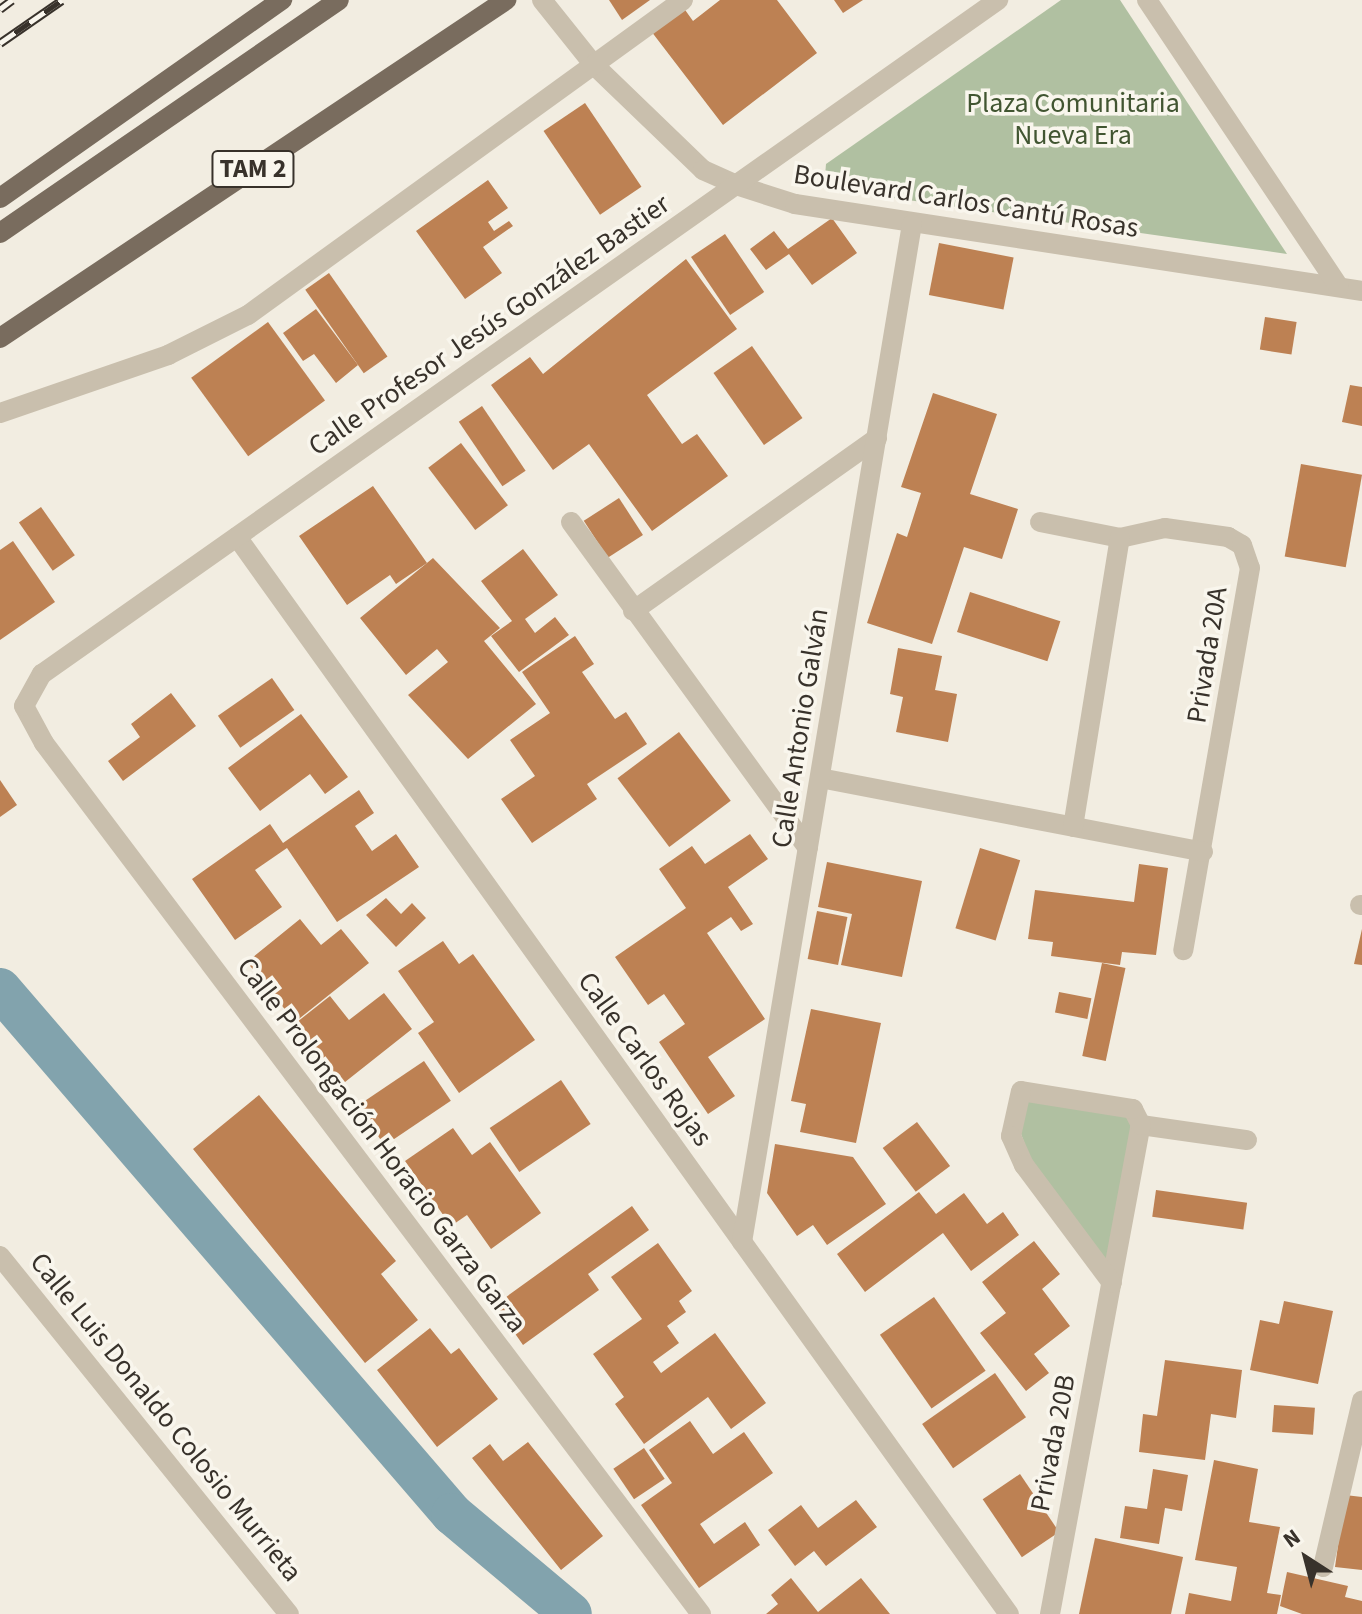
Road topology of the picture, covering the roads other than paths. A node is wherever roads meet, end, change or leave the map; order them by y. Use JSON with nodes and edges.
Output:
{"nodes":[{"id":1,"x":282,"y":0,"type":"edge"},
{"id":2,"x":339,"y":0,"type":"edge"},
{"id":3,"x":506,"y":0,"type":"edge"},
{"id":4,"x":542,"y":0,"type":"edge"},
{"id":5,"x":683,"y":0,"type":"edge"},
{"id":6,"x":998,"y":0,"type":"edge"},
{"id":7,"x":1147,"y":0,"type":"edge"},
{"id":8,"x":593,"y":64,"type":"junction"},
{"id":9,"x":736,"y":185,"type":"junction"},
{"id":10,"x":0,"y":198,"type":"edge"},
{"id":11,"x":912,"y":224,"type":"junction"},
{"id":12,"x":0,"y":233,"type":"edge"},
{"id":13,"x":1339,"y":287,"type":"junction"},
{"id":14,"x":1362,"y":291,"type":"edge"},
{"id":15,"x":0,"y":338,"type":"edge"},
{"id":16,"x":0,"y":413,"type":"edge"},
{"id":17,"x":877,"y":438,"type":"junction"},
{"id":18,"x":571,"y":522,"type":"dead end"},
{"id":19,"x":1040,"y":522,"type":"dead end"},
{"id":20,"x":237,"y":537,"type":"junction"},
{"id":21,"x":1120,"y":538,"type":"junction"},
{"id":22,"x":633,"y":611,"type":"junction"},
{"id":23,"x":24,"y":706,"type":"joint"},
{"id":24,"x":820,"y":778,"type":"junction"},
{"id":25,"x":1073,"y":827,"type":"junction"},
{"id":26,"x":808,"y":848,"type":"junction"},
{"id":27,"x":1203,"y":852,"type":"junction"},
{"id":28,"x":1183,"y":950,"type":"dead end"},
{"id":29,"x":1141,"y":1125,"type":"junction"},
{"id":30,"x":1247,"y":1140,"type":"dead end"},
{"id":31,"x":742,"y":1242,"type":"junction"},
{"id":32,"x":0,"y":1256,"type":"edge"},
{"id":33,"x":1112,"y":1283,"type":"junction"},
{"id":34,"x":1362,"y":1401,"type":"edge"},
{"id":35,"x":1355,"y":1472,"type":"edge"},
{"id":36,"x":1323,"y":1567,"type":"dead end"},
{"id":37,"x":289,"y":1614,"type":"edge"},
{"id":38,"x":701,"y":1614,"type":"edge"},
{"id":39,"x":1009,"y":1614,"type":"edge"},
{"id":40,"x":1050,"y":1614,"type":"edge"}],
"edges":[{"from":1,"to":10,"type":"main road"},
{"from":2,"to":12,"type":"main road"},
{"from":3,"to":15,"type":"main road","number":"TAM 2"},
{"from":4,"to":8,"type":"street","name":"Boulevard Carlos Cantú Rosas"},
{"from":5,"to":8,"type":"street"},
{"from":6,"to":9,"type":"street","name":"Calle Profesor Jesús González Bastier"},
{"from":7,"to":13,"type":"street"},
{"from":8,"to":9,"type":"street","name":"Boulevard Carlos Cantú Rosas"},
{"from":8,"to":16,"type":"street"},
{"from":9,"to":11,"type":"street","name":"Boulevard Carlos Cantú Rosas"},
{"from":9,"to":20,"type":"street","name":"Calle Profesor Jesús González Bastier"},
{"from":11,"to":13,"type":"street","name":"Boulevard Carlos Cantú Rosas"},
{"from":11,"to":17,"type":"street","name":"Calle Antonio Galván"},
{"from":13,"to":14,"type":"street","name":"Boulevard Carlos Cantú Rosas"},
{"from":17,"to":22,"type":"street"},
{"from":17,"to":24,"type":"street","name":"Calle Antonio Galván"},
{"from":18,"to":22,"type":"street"},
{"from":19,"to":21,"type":"street","name":"Privada 20A"},
{"from":20,"to":23,"type":"street","name":"Calle Profesor Jesús González Bastier"},
{"from":20,"to":31,"type":"street","name":"Calle Carlos Rojas"},
{"from":21,"to":25,"type":"street"},
{"from":21,"to":27,"type":"street","name":"Privada 20A"},
{"from":22,"to":26,"type":"street"},
{"from":23,"to":38,"type":"street","name":"Calle Prolongación Horacio Garza Garza"},
{"from":24,"to":25,"type":"street"},
{"from":24,"to":26,"type":"street","name":"Calle Antonio Galván"},
{"from":25,"to":27,"type":"street"},
{"from":26,"to":31,"type":"street","name":"Calle Antonio Galván"},
{"from":27,"to":28,"type":"street","name":"Privada 20A"},
{"from":29,"to":30,"type":"street"},
{"from":29,"to":33,"type":"street","name":"Privada 20B"},
{"from":29,"to":33,"type":"street"},
{"from":31,"to":39,"type":"street","name":"Calle Carlos Rojas"},
{"from":32,"to":37,"type":"street","name":"Calle Luis Donaldo Colosio Murrieta"},
{"from":33,"to":40,"type":"street","name":"Privada 20B"},
{"from":34,"to":35,"type":"street"},
{"from":35,"to":36,"type":"street"}]}
